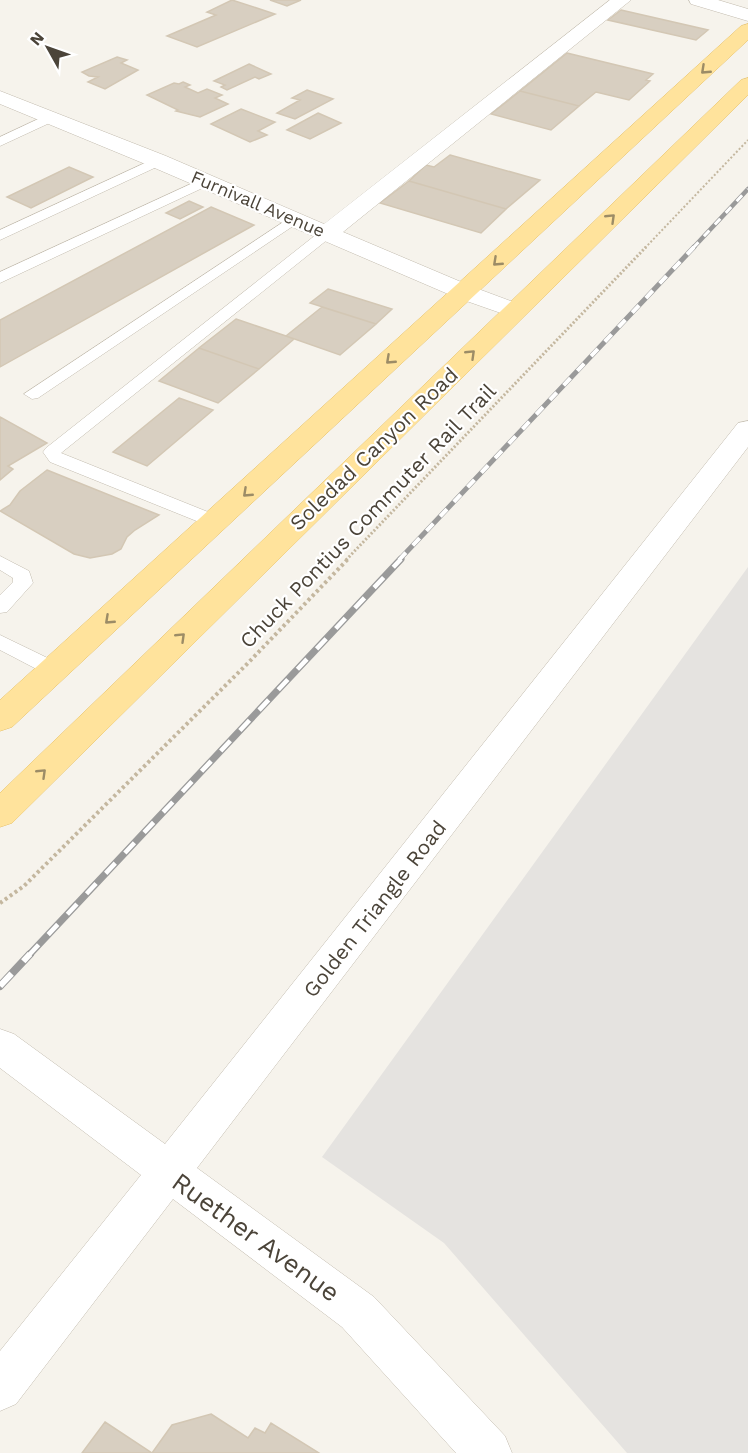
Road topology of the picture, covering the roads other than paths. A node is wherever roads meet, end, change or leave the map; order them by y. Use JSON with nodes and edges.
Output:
{"nodes":[{"id":1,"x":622,"y":0,"type":"edge"},
{"id":2,"x":698,"y":0,"type":"edge"},
{"id":3,"x":748,"y":15,"type":"edge"},
{"id":4,"x":748,"y":30,"type":"edge"},
{"id":5,"x":748,"y":84,"type":"edge"},
{"id":6,"x":0,"y":97,"type":"edge"},
{"id":7,"x":51,"y":117,"type":"junction"},
{"id":8,"x":0,"y":142,"type":"edge"},
{"id":9,"x":158,"y":161,"type":"junction"},
{"id":10,"x":206,"y":181,"type":"junction"},
{"id":11,"x":294,"y":219,"type":"junction"},
{"id":12,"x":327,"y":233,"type":"junction"},
{"id":13,"x":0,"y":236,"type":"edge"},
{"id":14,"x":0,"y":278,"type":"edge"},
{"id":15,"x":464,"y":292,"type":"junction"},
{"id":16,"x":515,"y":311,"type":"junction"},
{"id":17,"x":32,"y":394,"type":"dead end"},
{"id":18,"x":748,"y":429,"type":"edge"},
{"id":19,"x":216,"y":522,"type":"junction"},
{"id":20,"x":0,"y":562,"type":"edge"},
{"id":21,"x":0,"y":607,"type":"edge"},
{"id":22,"x":0,"y":642,"type":"edge"},
{"id":23,"x":55,"y":670,"type":"junction"},
{"id":24,"x":0,"y":719,"type":"edge"},
{"id":25,"x":0,"y":814,"type":"edge"},
{"id":26,"x":0,"y":1046,"type":"edge"},
{"id":27,"x":168,"y":1172,"type":"junction"},
{"id":28,"x":0,"y":1388,"type":"edge"},
{"id":29,"x":488,"y":1453,"type":"edge"}],
"edges":[{"from":1,"to":12,"type":"street"},
{"from":2,"to":3,"type":"street"},
{"from":4,"to":15,"type":"main road","one_way":true},
{"from":16,"to":5,"type":"main road","name":"Soledad Canyon Road","one_way":true},
{"from":6,"to":7,"type":"street","name":"Furnivall Avenue"},
{"from":7,"to":8,"type":"lane"},
{"from":7,"to":9,"type":"street","name":"Furnivall Avenue"},
{"from":9,"to":10,"type":"street","name":"Furnivall Avenue"},
{"from":9,"to":13,"type":"lane"},
{"from":10,"to":11,"type":"street","name":"Furnivall Avenue"},
{"from":10,"to":14,"type":"lane"},
{"from":11,"to":12,"type":"street","name":"Furnivall Avenue"},
{"from":11,"to":17,"type":"lane"},
{"from":12,"to":15,"type":"street","name":"Furnivall Avenue"},
{"from":12,"to":19,"type":"lane"},
{"from":15,"to":16,"type":"street","name":"Furnivall Avenue"},
{"from":15,"to":19,"type":"main road","one_way":true},
{"from":25,"to":16,"type":"main road","name":"Soledad Canyon Road","one_way":true},
{"from":18,"to":27,"type":"street","name":"Golden Triangle Road"},
{"from":19,"to":23,"type":"main road","one_way":true},
{"from":20,"to":21,"type":"lane"},
{"from":22,"to":23,"type":"lane"},
{"from":23,"to":24,"type":"main road"},
{"from":26,"to":27,"type":"street","name":"Ruether Avenue"},
{"from":27,"to":28,"type":"street","name":"Golden Triangle Road"},
{"from":27,"to":29,"type":"street","name":"Ruether Avenue"}]}
